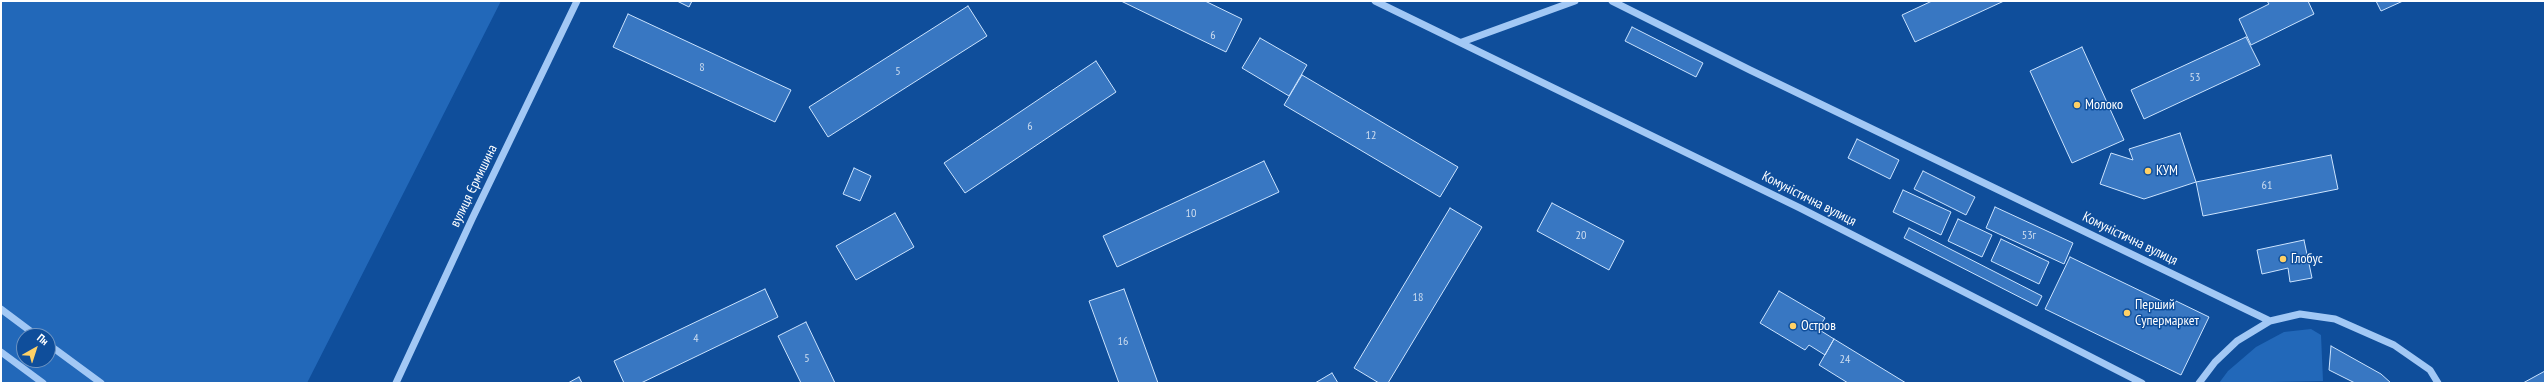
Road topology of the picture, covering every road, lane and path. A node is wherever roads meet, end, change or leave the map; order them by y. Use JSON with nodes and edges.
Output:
{"nodes":[{"id":1,"x":577,"y":1,"type":"edge"},
{"id":2,"x":1375,"y":1,"type":"edge"},
{"id":3,"x":1575,"y":1,"type":"edge"},
{"id":4,"x":1612,"y":1,"type":"edge"},
{"id":5,"x":1462,"y":42,"type":"junction"},
{"id":6,"x":1,"y":309,"type":"edge"},
{"id":7,"x":2270,"y":320,"type":"junction"},
{"id":8,"x":26,"y":328,"type":"edge"},
{"id":9,"x":56,"y":350,"type":"edge"},
{"id":10,"x":1,"y":352,"type":"edge"},
{"id":11,"x":43,"y":383,"type":"edge"},
{"id":12,"x":100,"y":383,"type":"edge"},
{"id":13,"x":396,"y":383,"type":"edge"},
{"id":14,"x":2142,"y":383,"type":"edge"},
{"id":15,"x":2199,"y":383,"type":"edge"},
{"id":16,"x":2438,"y":383,"type":"edge"}],
"edges":[{"from":1,"to":13,"type":"street","name":"вулиця Єрмишина"},
{"from":2,"to":5,"type":"street","name":"Комуністична вулиця"},
{"from":3,"to":5,"type":"street"},
{"from":4,"to":7,"type":"street","name":"Комуністична вулиця"},
{"from":5,"to":14,"type":"street","name":"Комуністична вулиця"},
{"from":6,"to":8,"type":"street"},
{"from":7,"to":15,"type":"street"},
{"from":7,"to":16,"type":"street"},
{"from":9,"to":12,"type":"street"},
{"from":10,"to":11,"type":"street"}]}
